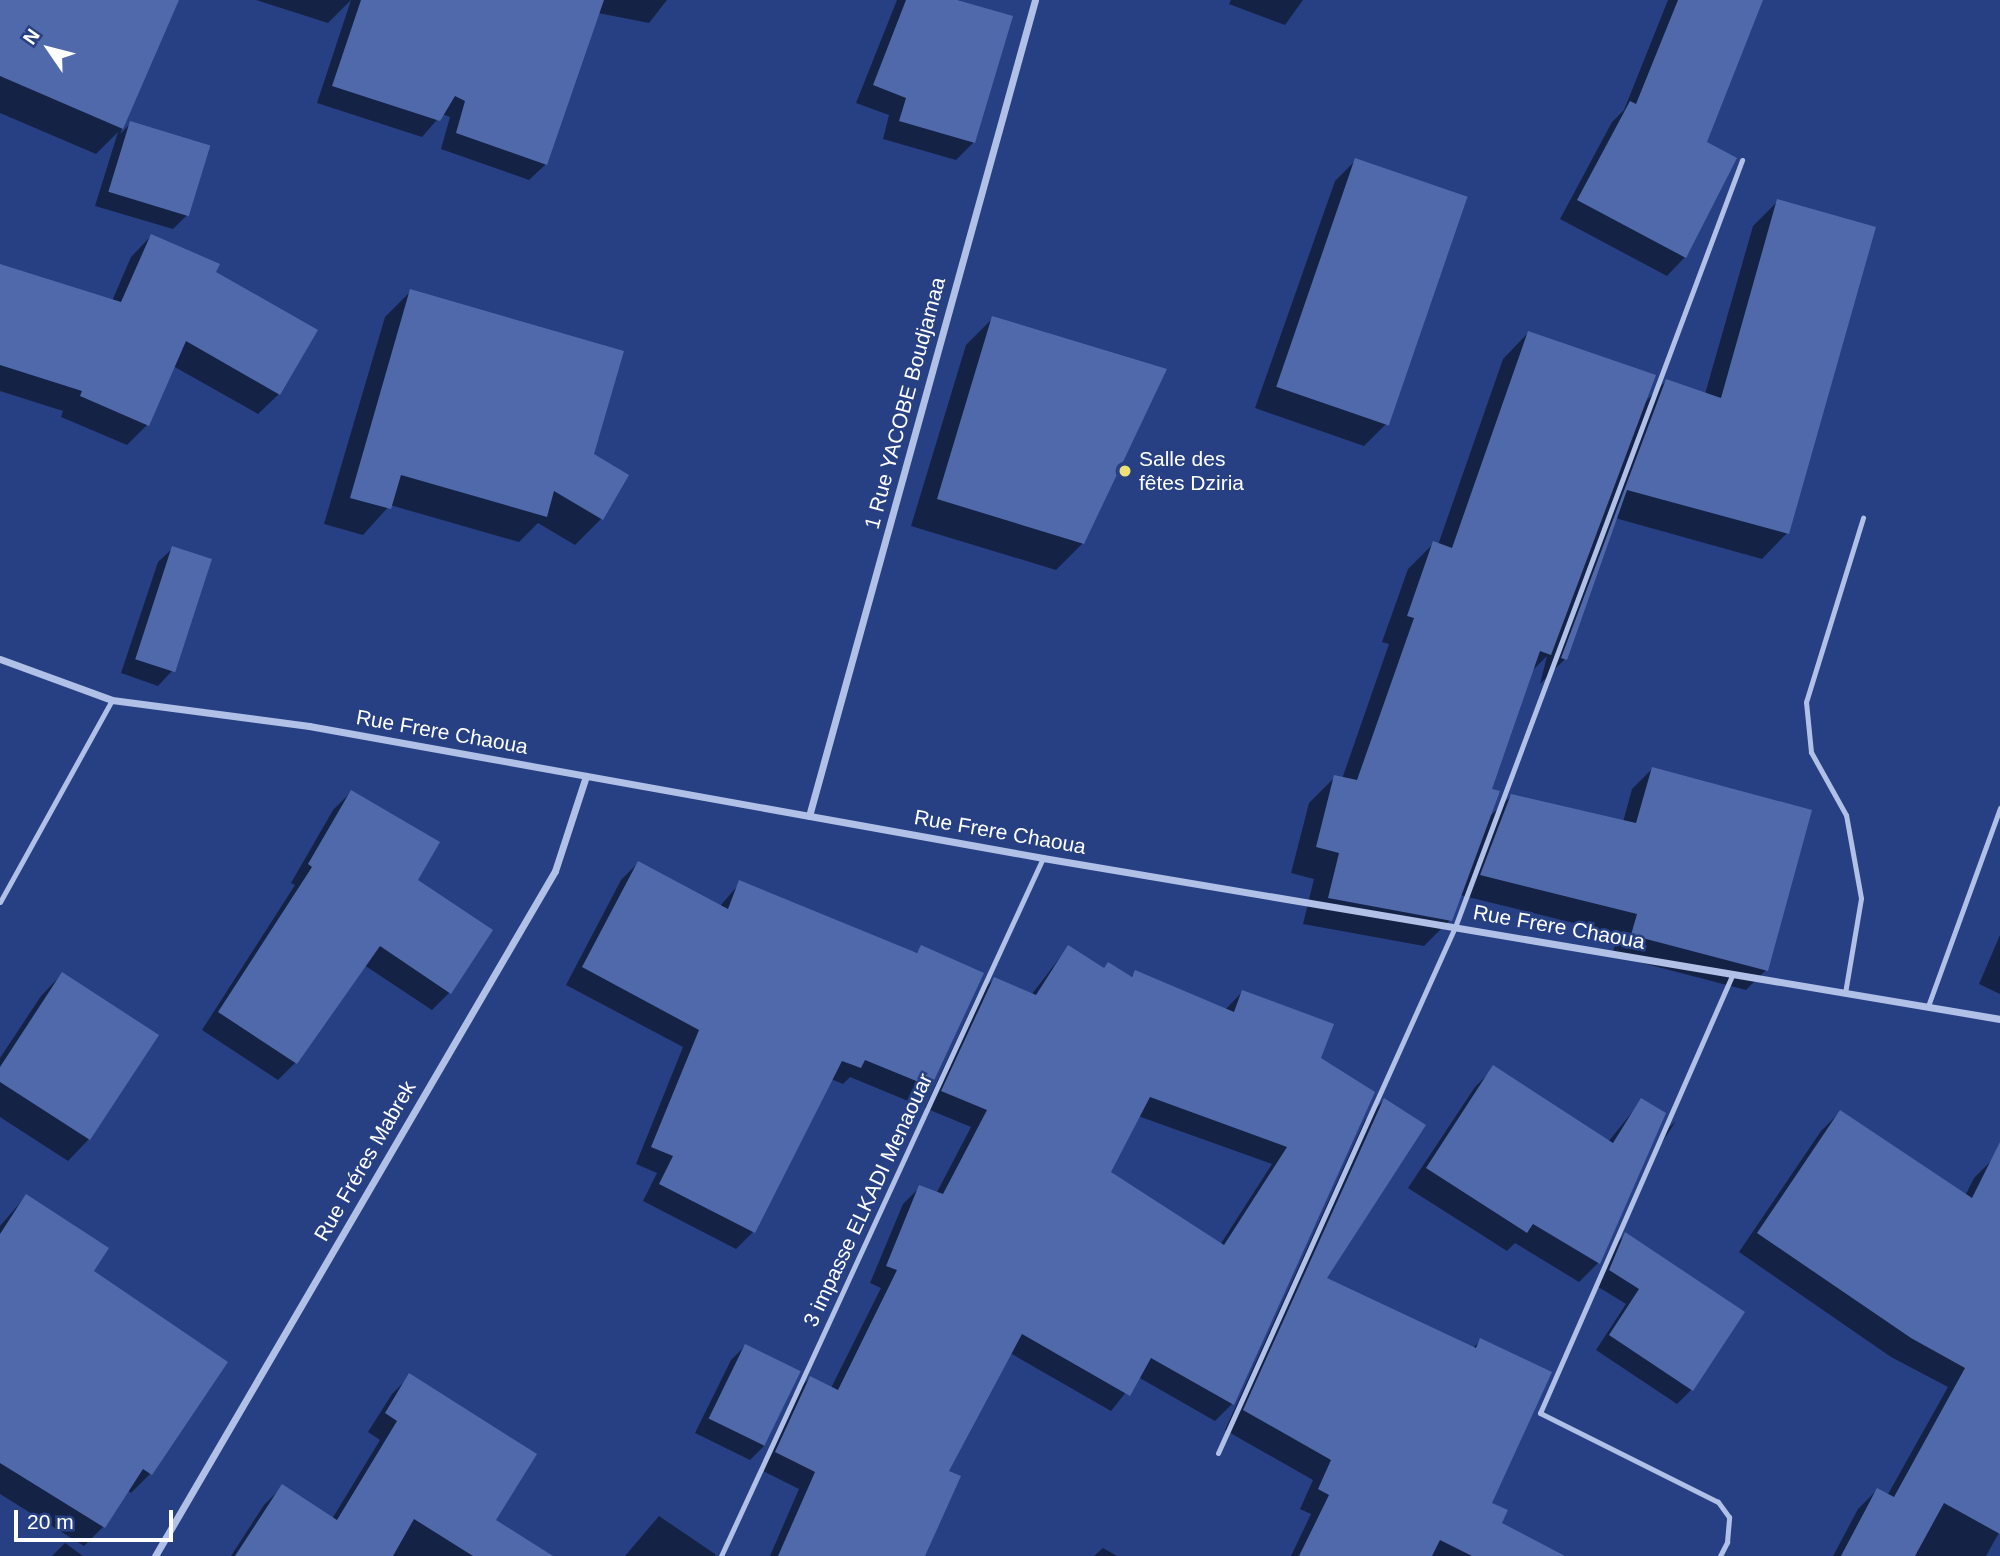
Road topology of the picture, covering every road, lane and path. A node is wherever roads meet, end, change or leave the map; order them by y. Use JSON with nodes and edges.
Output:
{"nodes":[{"id":1,"x":1035,"y":0,"type":"edge"},
{"id":2,"x":1742,"y":160,"type":"dead end"},
{"id":3,"x":1863,"y":518,"type":"dead end"},
{"id":4,"x":0,"y":659,"type":"edge"},
{"id":5,"x":112,"y":700,"type":"junction"},
{"id":6,"x":586,"y":776,"type":"junction"},
{"id":7,"x":2000,"y":808,"type":"edge"},
{"id":8,"x":808,"y":816,"type":"junction"},
{"id":9,"x":1043,"y":858,"type":"junction"},
{"id":10,"x":0,"y":902,"type":"edge"},
{"id":11,"x":1455,"y":927,"type":"junction"},
{"id":12,"x":1733,"y":974,"type":"junction"},
{"id":13,"x":1845,"y":993,"type":"junction"},
{"id":14,"x":1928,"y":1006,"type":"junction"},
{"id":15,"x":2000,"y":1019,"type":"edge"},
{"id":16,"x":1218,"y":1453,"type":"dead end"},
{"id":17,"x":155,"y":1556,"type":"edge"},
{"id":18,"x":721,"y":1556,"type":"edge"},
{"id":19,"x":1720,"y":1556,"type":"edge"}],
"edges":[{"from":1,"to":8,"type":"street","name":"1 Rue YACOBE Boudjamaa"},
{"from":2,"to":11,"type":"lane"},
{"from":3,"to":13,"type":"lane"},
{"from":4,"to":5,"type":"street","name":"Rue Frere Chaoua"},
{"from":5,"to":6,"type":"street","name":"Rue Frere Chaoua"},
{"from":5,"to":10,"type":"lane"},
{"from":6,"to":8,"type":"street","name":"Rue Frere Chaoua"},
{"from":6,"to":17,"type":"street","name":"Rue Fréres Mabrek"},
{"from":7,"to":14,"type":"lane"},
{"from":8,"to":9,"type":"street","name":"Rue Frere Chaoua"},
{"from":9,"to":11,"type":"street","name":"Rue Frere Chaoua"},
{"from":9,"to":18,"type":"lane","name":"3 impasse ELKADI Menaouar"},
{"from":11,"to":12,"type":"street","name":"Rue Frere Chaoua"},
{"from":11,"to":16,"type":"lane"},
{"from":12,"to":13,"type":"street","name":"Rue Frere Chaoua"},
{"from":12,"to":19,"type":"lane"},
{"from":13,"to":14,"type":"street","name":"Rue Frere Chaoua"},
{"from":14,"to":15,"type":"street","name":"Rue Frere Chaoua"}]}
